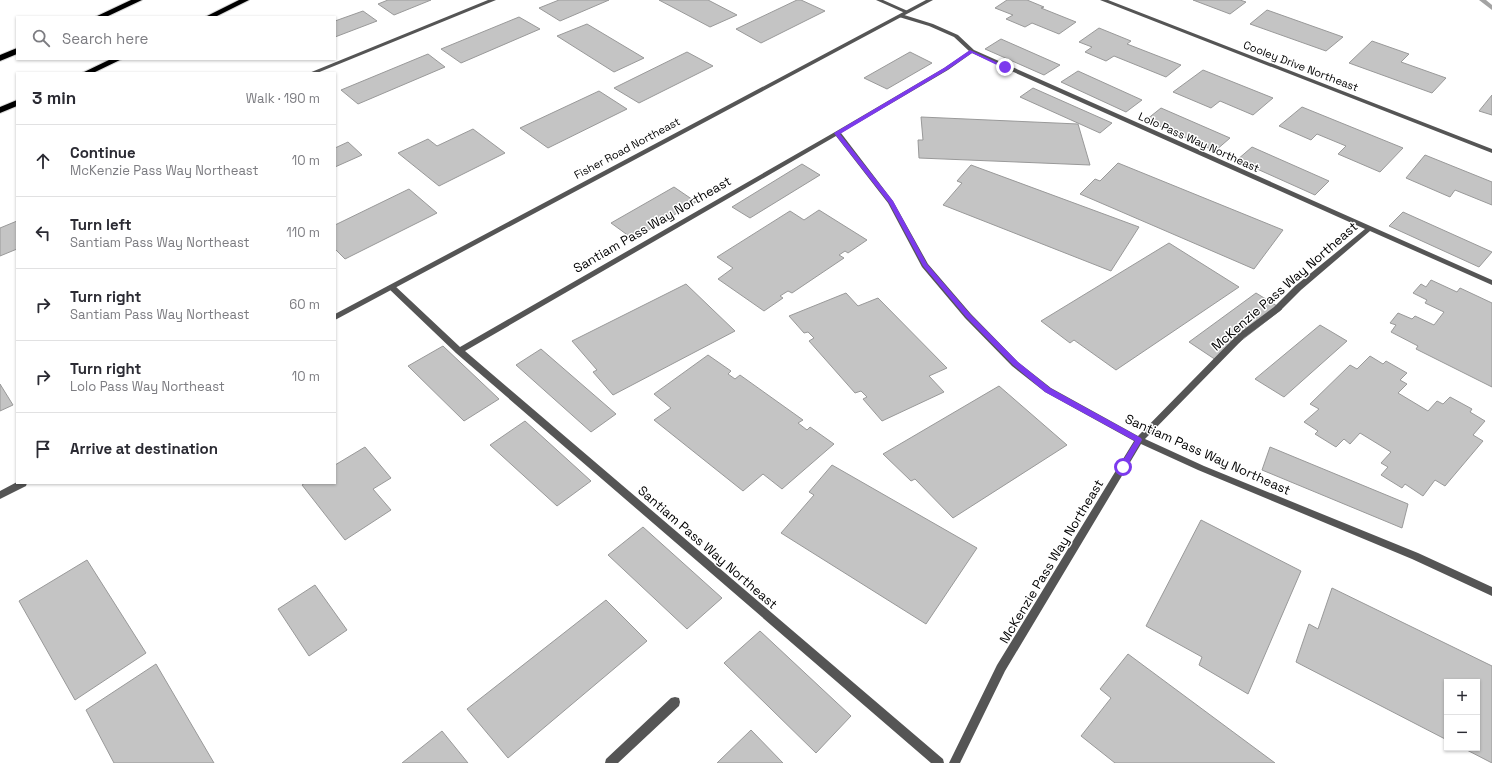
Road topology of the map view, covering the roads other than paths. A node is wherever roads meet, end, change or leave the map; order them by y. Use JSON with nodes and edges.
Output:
{"nodes":[{"id":1,"x":138,"y":0,"type":"edge"},
{"id":2,"x":245,"y":0,"type":"edge"},
{"id":3,"x":493,"y":0,"type":"edge"},
{"id":4,"x":879,"y":0,"type":"edge"},
{"id":5,"x":930,"y":0,"type":"edge"},
{"id":6,"x":1103,"y":0,"type":"edge"},
{"id":7,"x":904,"y":14,"type":"junction"},
{"id":8,"x":101,"y":16,"type":"edge"},
{"id":9,"x":211,"y":16,"type":"edge"},
{"id":10,"x":16,"y":51,"type":"edge"},
{"id":11,"x":972,"y":51,"type":"junction"},
{"id":12,"x":0,"y":58,"type":"edge"},
{"id":13,"x":116,"y":60,"type":"edge"},
{"id":14,"x":88,"y":72,"type":"edge"},
{"id":15,"x":314,"y":72,"type":"edge"},
{"id":16,"x":16,"y":103,"type":"edge"},
{"id":17,"x":0,"y":110,"type":"edge"},
{"id":18,"x":837,"y":133,"type":"junction"},
{"id":19,"x":1492,"y":151,"type":"edge"},
{"id":20,"x":1370,"y":228,"type":"junction"},
{"id":21,"x":1492,"y":283,"type":"edge"},
{"id":22,"x":391,"y":287,"type":"junction"},
{"id":23,"x":336,"y":316,"type":"edge"},
{"id":24,"x":459,"y":351,"type":"junction"},
{"id":25,"x":1139,"y":440,"type":"junction"},
{"id":26,"x":21,"y":484,"type":"edge"},
{"id":27,"x":0,"y":495,"type":"edge"},
{"id":28,"x":1492,"y":592,"type":"edge"},
{"id":29,"x":675,"y":702,"type":"dead end"},
{"id":30,"x":610,"y":763,"type":"edge"},
{"id":31,"x":939,"y":763,"type":"edge"},
{"id":32,"x":954,"y":763,"type":"edge"}],
"edges":[{"from":1,"to":8,"type":"highway"},
{"from":2,"to":9,"type":"highway"},
{"from":3,"to":15,"type":"street"},
{"from":4,"to":7,"type":"street","name":"Lolo Pass Way Northeast"},
{"from":5,"to":7,"type":"street","name":"Fisher Road Northeast"},
{"from":6,"to":19,"type":"street","name":"Cooley Drive Northeast"},
{"from":7,"to":11,"type":"street","name":"Lolo Pass Way Northeast"},
{"from":7,"to":22,"type":"street","name":"Fisher Road Northeast"},
{"from":10,"to":12,"type":"highway"},
{"from":11,"to":18,"type":"street","name":"Santiam Pass Way Northeast"},
{"from":11,"to":20,"type":"street","name":"Lolo Pass Way Northeast"},
{"from":13,"to":14,"type":"highway"},
{"from":16,"to":17,"type":"highway"},
{"from":18,"to":24,"type":"street","name":"Santiam Pass Way Northeast"},
{"from":18,"to":25,"type":"street","name":"Santiam Pass Way Northeast"},
{"from":20,"to":21,"type":"street","name":"Lolo Pass Way Northeast"},
{"from":20,"to":25,"type":"street","name":"McKenzie Pass Way Northeast"},
{"from":22,"to":23,"type":"street","name":"Fisher Road Northeast"},
{"from":22,"to":24,"type":"street","name":"Santiam Pass Way Northeast"},
{"from":24,"to":31,"type":"street","name":"Santiam Pass Way Northeast"},
{"from":25,"to":28,"type":"street","name":"Santiam Pass Way Northeast"},
{"from":25,"to":32,"type":"street","name":"McKenzie Pass Way Northeast"},
{"from":26,"to":27,"type":"street"},
{"from":29,"to":30,"type":"street"}]}
